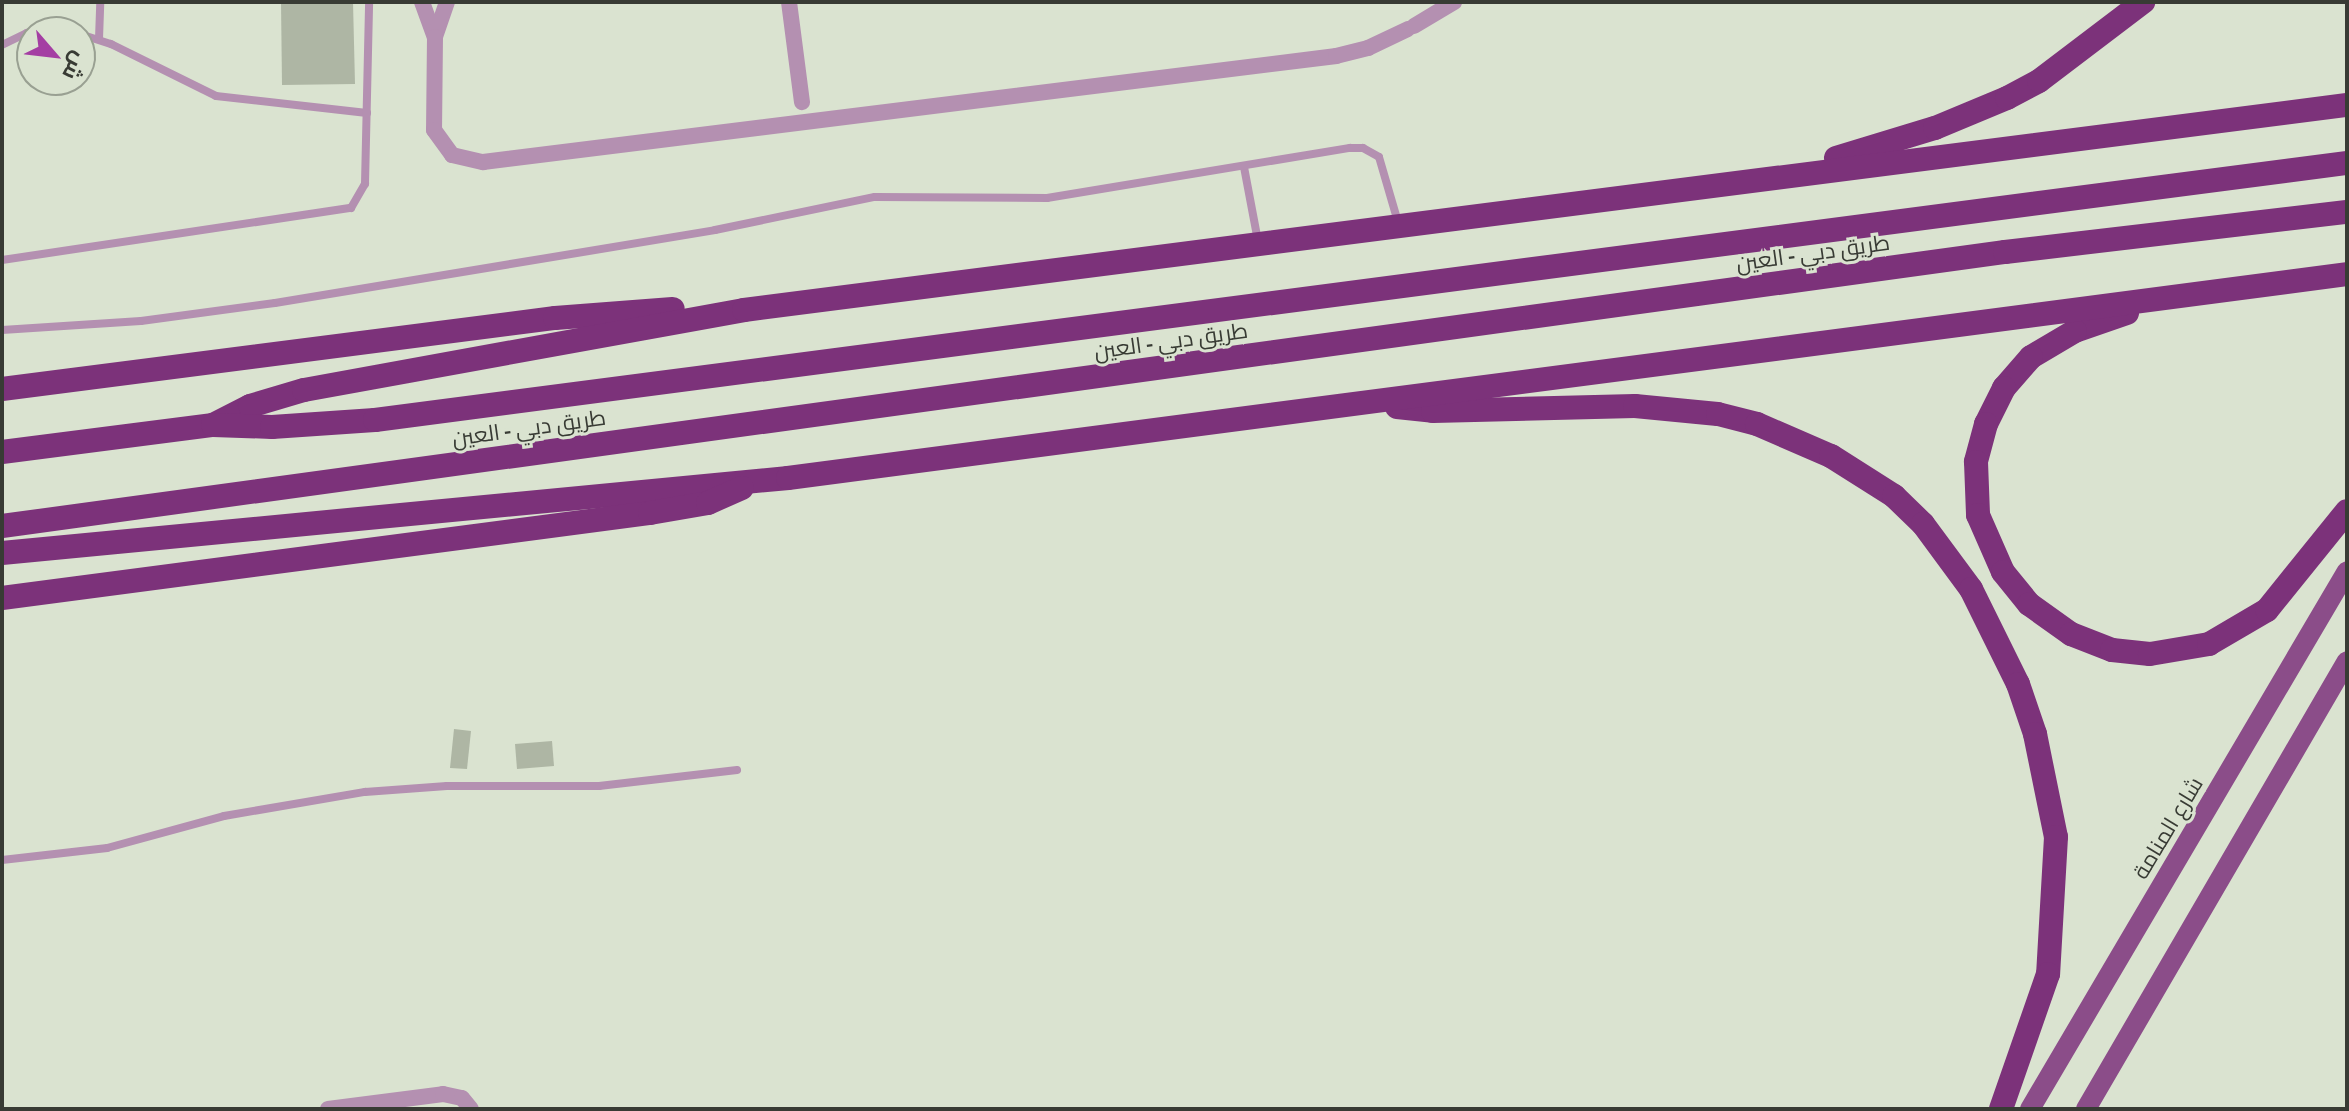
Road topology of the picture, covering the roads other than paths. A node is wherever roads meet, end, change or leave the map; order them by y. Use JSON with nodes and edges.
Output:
{"nodes":[{"id":1,"x":100,"y":2,"type":"edge"},
{"id":2,"x":369,"y":2,"type":"edge"},
{"id":3,"x":422,"y":2,"type":"edge"},
{"id":4,"x":447,"y":2,"type":"edge"},
{"id":5,"x":789,"y":2,"type":"edge"},
{"id":6,"x":1454,"y":2,"type":"edge"},
{"id":7,"x":2143,"y":2,"type":"edge"},
{"id":8,"x":435,"y":37,"type":"junction"},
{"id":9,"x":96,"y":38,"type":"edge"},
{"id":10,"x":99,"y":39,"type":"junction"},
{"id":11,"x":802,"y":102,"type":"dead end"},
{"id":12,"x":2347,"y":105,"type":"edge"},
{"id":13,"x":367,"y":113,"type":"junction"},
{"id":14,"x":2347,"y":163,"type":"edge"},
{"id":15,"x":1244,"y":167,"type":"junction"},
{"id":16,"x":1749,"y":181,"type":"junction"},
{"id":17,"x":2347,"y":212,"type":"edge"},
{"id":18,"x":1399,"y":227,"type":"junction"},
{"id":19,"x":1258,"y":245,"type":"junction"},
{"id":20,"x":2,"y":260,"type":"edge"},
{"id":21,"x":2347,"y":274,"type":"edge"},
{"id":22,"x":2178,"y":296,"type":"junction"},
{"id":23,"x":744,"y":310,"type":"junction"},
{"id":24,"x":2,"y":330,"type":"edge"},
{"id":25,"x":2,"y":389,"type":"edge"},
{"id":26,"x":1367,"y":403,"type":"junction"},
{"id":27,"x":213,"y":425,"type":"junction"},
{"id":28,"x":2,"y":452,"type":"edge"},
{"id":29,"x":757,"y":481,"type":"junction"},
{"id":30,"x":2347,"y":511,"type":"edge"},
{"id":31,"x":2,"y":526,"type":"edge"},
{"id":32,"x":2,"y":553,"type":"edge"},
{"id":33,"x":2347,"y":571,"type":"edge"},
{"id":34,"x":2,"y":598,"type":"edge"},
{"id":35,"x":2347,"y":661,"type":"edge"},
{"id":36,"x":737,"y":770,"type":"dead end"},
{"id":37,"x":2,"y":860,"type":"edge"},
{"id":38,"x":433,"y":1096,"type":"junction"},
{"id":39,"x":328,"y":1109,"type":"edge"},
{"id":40,"x":455,"y":1109,"type":"edge"},
{"id":41,"x":471,"y":1109,"type":"edge"},
{"id":42,"x":2001,"y":1109,"type":"edge"},
{"id":43,"x":2030,"y":1109,"type":"edge"},
{"id":44,"x":2086,"y":1109,"type":"edge"}],
"edges":[{"from":1,"to":10,"type":"lane"},
{"from":2,"to":13,"type":"lane"},
{"from":3,"to":8,"type":"street"},
{"from":4,"to":8,"type":"street"},
{"from":5,"to":11,"type":"street"},
{"from":6,"to":8,"type":"street"},
{"from":7,"to":16,"type":"highway"},
{"from":9,"to":10,"type":"lane"},
{"from":10,"to":13,"type":"lane"},
{"from":12,"to":16,"type":"highway"},
{"from":13,"to":20,"type":"lane"},
{"from":14,"to":27,"type":"highway","name":"طريق دبي - العين"},
{"from":15,"to":18,"type":"lane"},
{"from":15,"to":19,"type":"lane"},
{"from":15,"to":24,"type":"lane"},
{"from":16,"to":18,"type":"highway"},
{"from":17,"to":31,"type":"highway","name":"طريق دبي - العين"},
{"from":18,"to":19,"type":"highway"},
{"from":19,"to":23,"type":"highway"},
{"from":21,"to":22,"type":"highway"},
{"from":22,"to":26,"type":"highway"},
{"from":22,"to":30,"type":"highway"},
{"from":23,"to":25,"type":"highway"},
{"from":23,"to":27,"type":"highway"},
{"from":26,"to":29,"type":"highway"},
{"from":26,"to":42,"type":"highway"},
{"from":27,"to":28,"type":"highway","name":"طريق دبي - العين"},
{"from":29,"to":32,"type":"highway"},
{"from":29,"to":34,"type":"highway"},
{"from":33,"to":43,"type":"main road","name":"شارع المنامة"},
{"from":35,"to":44,"type":"main road"},
{"from":36,"to":37,"type":"lane"},
{"from":38,"to":39,"type":"street"},
{"from":38,"to":40,"type":"street"},
{"from":38,"to":41,"type":"street"}]}
